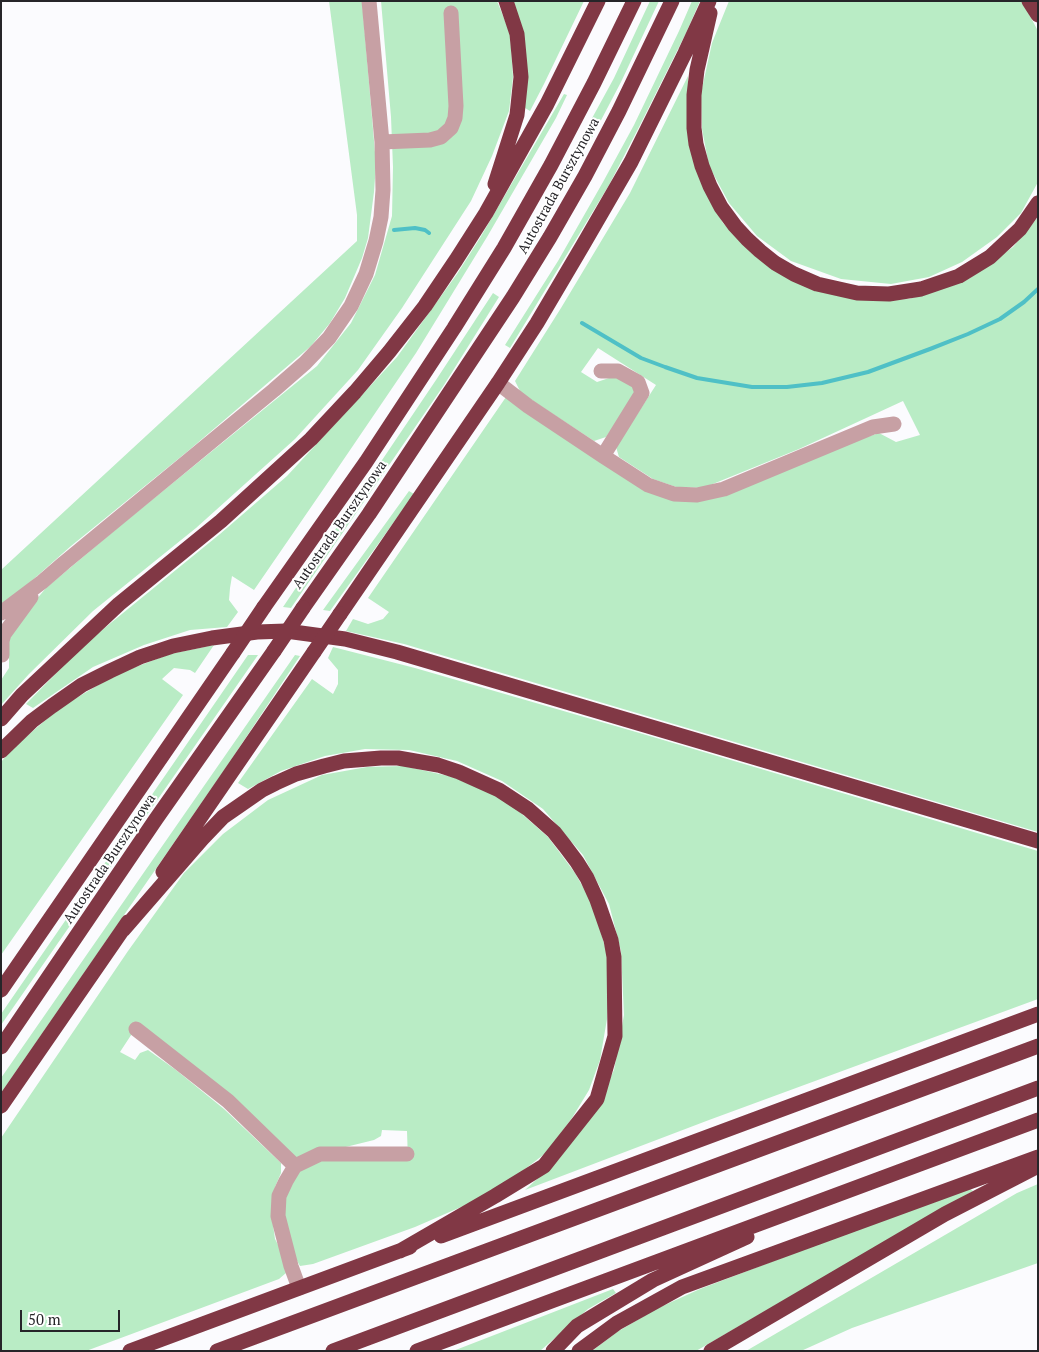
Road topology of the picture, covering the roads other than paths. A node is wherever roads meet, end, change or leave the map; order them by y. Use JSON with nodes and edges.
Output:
{"nodes":[{"id":1,"x":369,"y":1,"type":"edge"},
{"id":2,"x":506,"y":1,"type":"edge"},
{"id":3,"x":598,"y":1,"type":"edge"},
{"id":4,"x":634,"y":1,"type":"edge"},
{"id":5,"x":672,"y":1,"type":"edge"},
{"id":6,"x":709,"y":1,"type":"edge"},
{"id":7,"x":713,"y":1,"type":"edge"},
{"id":8,"x":1029,"y":1,"type":"edge"},
{"id":9,"x":451,"y":14,"type":"dead end"},
{"id":10,"x":1038,"y":15,"type":"edge"},
{"id":11,"x":382,"y":142,"type":"junction"},
{"id":12,"x":1038,"y":203,"type":"edge"},
{"id":13,"x":486,"y":213,"type":"junction"},
{"id":14,"x":601,"y":370,"type":"dead end"},
{"id":15,"x":498,"y":383,"type":"junction"},
{"id":16,"x":894,"y":424,"type":"dead end"},
{"id":17,"x":603,"y":456,"type":"junction"},
{"id":18,"x":42,"y":582,"type":"junction"},
{"id":19,"x":1,"y":612,"type":"edge"},
{"id":20,"x":2,"y":654,"type":"edge"},
{"id":21,"x":1,"y":661,"type":"edge"},
{"id":22,"x":1,"y":719,"type":"edge"},
{"id":23,"x":1,"y":751,"type":"edge"},
{"id":24,"x":1038,"y":841,"type":"edge"},
{"id":25,"x":123,"y":930,"type":"junction"},
{"id":26,"x":1,"y":990,"type":"edge"},
{"id":27,"x":1038,"y":1014,"type":"edge"},
{"id":28,"x":136,"y":1029,"type":"dead end"},
{"id":29,"x":1038,"y":1046,"type":"edge"},
{"id":30,"x":1,"y":1047,"type":"edge"},
{"id":31,"x":1038,"y":1088,"type":"edge"},
{"id":32,"x":1,"y":1106,"type":"edge"},
{"id":33,"x":1038,"y":1120,"type":"edge"},
{"id":34,"x":407,"y":1154,"type":"dead end"},
{"id":35,"x":1038,"y":1157,"type":"edge"},
{"id":36,"x":295,"y":1166,"type":"junction"},
{"id":37,"x":1038,"y":1166,"type":"edge"},
{"id":38,"x":820,"y":1201,"type":"junction"},
{"id":39,"x":400,"y":1251,"type":"junction"},
{"id":40,"x":299,"y":1288,"type":"junction"},
{"id":41,"x":421,"y":1350,"type":"edge"},
{"id":42,"x":130,"y":1351,"type":"edge"},
{"id":43,"x":217,"y":1351,"type":"edge"},
{"id":44,"x":333,"y":1351,"type":"edge"},
{"id":45,"x":553,"y":1351,"type":"edge"},
{"id":46,"x":579,"y":1351,"type":"edge"},
{"id":47,"x":711,"y":1351,"type":"edge"}],
"edges":[{"from":1,"to":11,"type":"street"},
{"from":2,"to":13,"type":"highway"},
{"from":3,"to":13,"type":"highway"},
{"from":4,"to":26,"type":"highway","name":"Autostrada Bursztynowa","bridge":true},
{"from":5,"to":30,"type":"highway","name":"Autostrada Bursztynowa","bridge":true},
{"from":6,"to":15,"type":"highway"},
{"from":7,"to":12,"type":"highway"},
{"from":8,"to":10,"type":"highway"},
{"from":9,"to":11,"type":"street"},
{"from":11,"to":18,"type":"street"},
{"from":13,"to":22,"type":"highway"},
{"from":14,"to":17,"type":"street"},
{"from":15,"to":17,"type":"street"},
{"from":15,"to":25,"type":"highway","bridge":true},
{"from":16,"to":17,"type":"street"},
{"from":18,"to":19,"type":"street"},
{"from":18,"to":20,"type":"street"},
{"from":20,"to":21,"type":"street"},
{"from":23,"to":24,"type":"highway"},
{"from":25,"to":32,"type":"highway"},
{"from":25,"to":39,"type":"highway"},
{"from":27,"to":39,"type":"highway"},
{"from":28,"to":36,"type":"street"},
{"from":29,"to":43,"type":"highway"},
{"from":31,"to":44,"type":"highway"},
{"from":33,"to":38,"type":"highway"},
{"from":34,"to":36,"type":"street"},
{"from":35,"to":46,"type":"highway"},
{"from":36,"to":40,"type":"street"},
{"from":37,"to":47,"type":"highway"},
{"from":38,"to":41,"type":"highway"},
{"from":38,"to":45,"type":"highway"},
{"from":39,"to":40,"type":"highway"},
{"from":40,"to":42,"type":"highway"}]}
